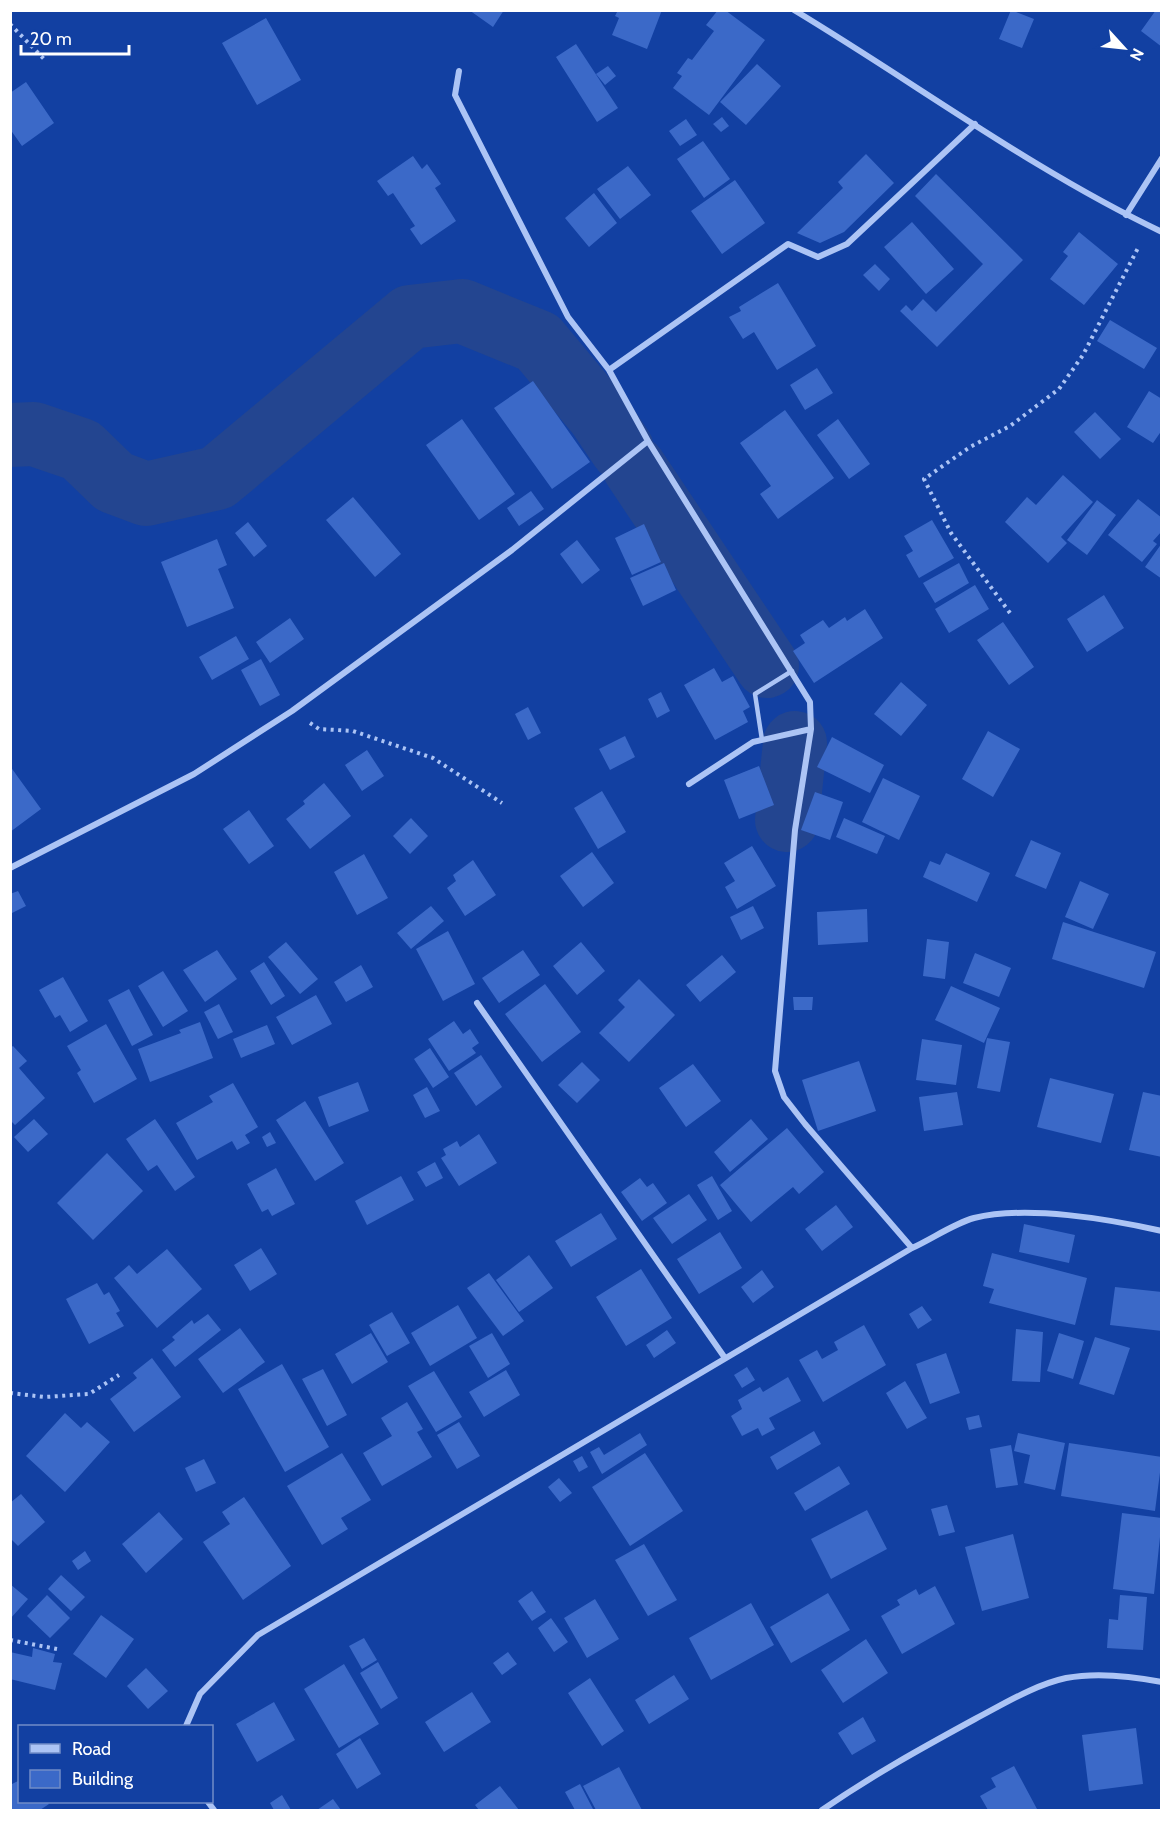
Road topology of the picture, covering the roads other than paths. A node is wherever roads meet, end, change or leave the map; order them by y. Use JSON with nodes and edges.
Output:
{"nodes":[{"id":1,"x":794,"y":10,"type":"edge"},
{"id":2,"x":459,"y":71,"type":"dead end"},
{"id":3,"x":975,"y":124,"type":"junction"},
{"id":4,"x":1161,"y":158,"type":"edge"},
{"id":5,"x":1126,"y":215,"type":"junction"},
{"id":6,"x":1161,"y":232,"type":"edge"},
{"id":7,"x":609,"y":370,"type":"junction"},
{"id":8,"x":648,"y":441,"type":"junction"},
{"id":9,"x":792,"y":671,"type":"junction"},
{"id":10,"x":811,"y":729,"type":"junction"},
{"id":11,"x":762,"y":740,"type":"junction"},
{"id":12,"x":689,"y":784,"type":"dead end"},
{"id":13,"x":10,"y":868,"type":"edge"},
{"id":14,"x":477,"y":1003,"type":"dead end"},
{"id":15,"x":1161,"y":1231,"type":"edge"},
{"id":16,"x":912,"y":1248,"type":"junction"},
{"id":17,"x":725,"y":1358,"type":"junction"},
{"id":18,"x":1161,"y":1682,"type":"edge"},
{"id":19,"x":186,"y":1725,"type":"edge"},
{"id":20,"x":822,"y":1810,"type":"edge"}],
"edges":[{"from":1,"to":3,"type":"street"},
{"from":2,"to":7,"type":"street"},
{"from":3,"to":5,"type":"street"},
{"from":3,"to":7,"type":"street"},
{"from":4,"to":5,"type":"street"},
{"from":5,"to":6,"type":"street"},
{"from":7,"to":8,"type":"street"},
{"from":8,"to":9,"type":"street"},
{"from":8,"to":13,"type":"street"},
{"from":9,"to":10,"type":"street"},
{"from":9,"to":11,"type":"lane"},
{"from":10,"to":11,"type":"street"},
{"from":10,"to":16,"type":"street"},
{"from":11,"to":12,"type":"street"},
{"from":14,"to":17,"type":"street"},
{"from":15,"to":16,"type":"street"},
{"from":16,"to":17,"type":"street"},
{"from":17,"to":19,"type":"street"},
{"from":18,"to":20,"type":"street"}]}
